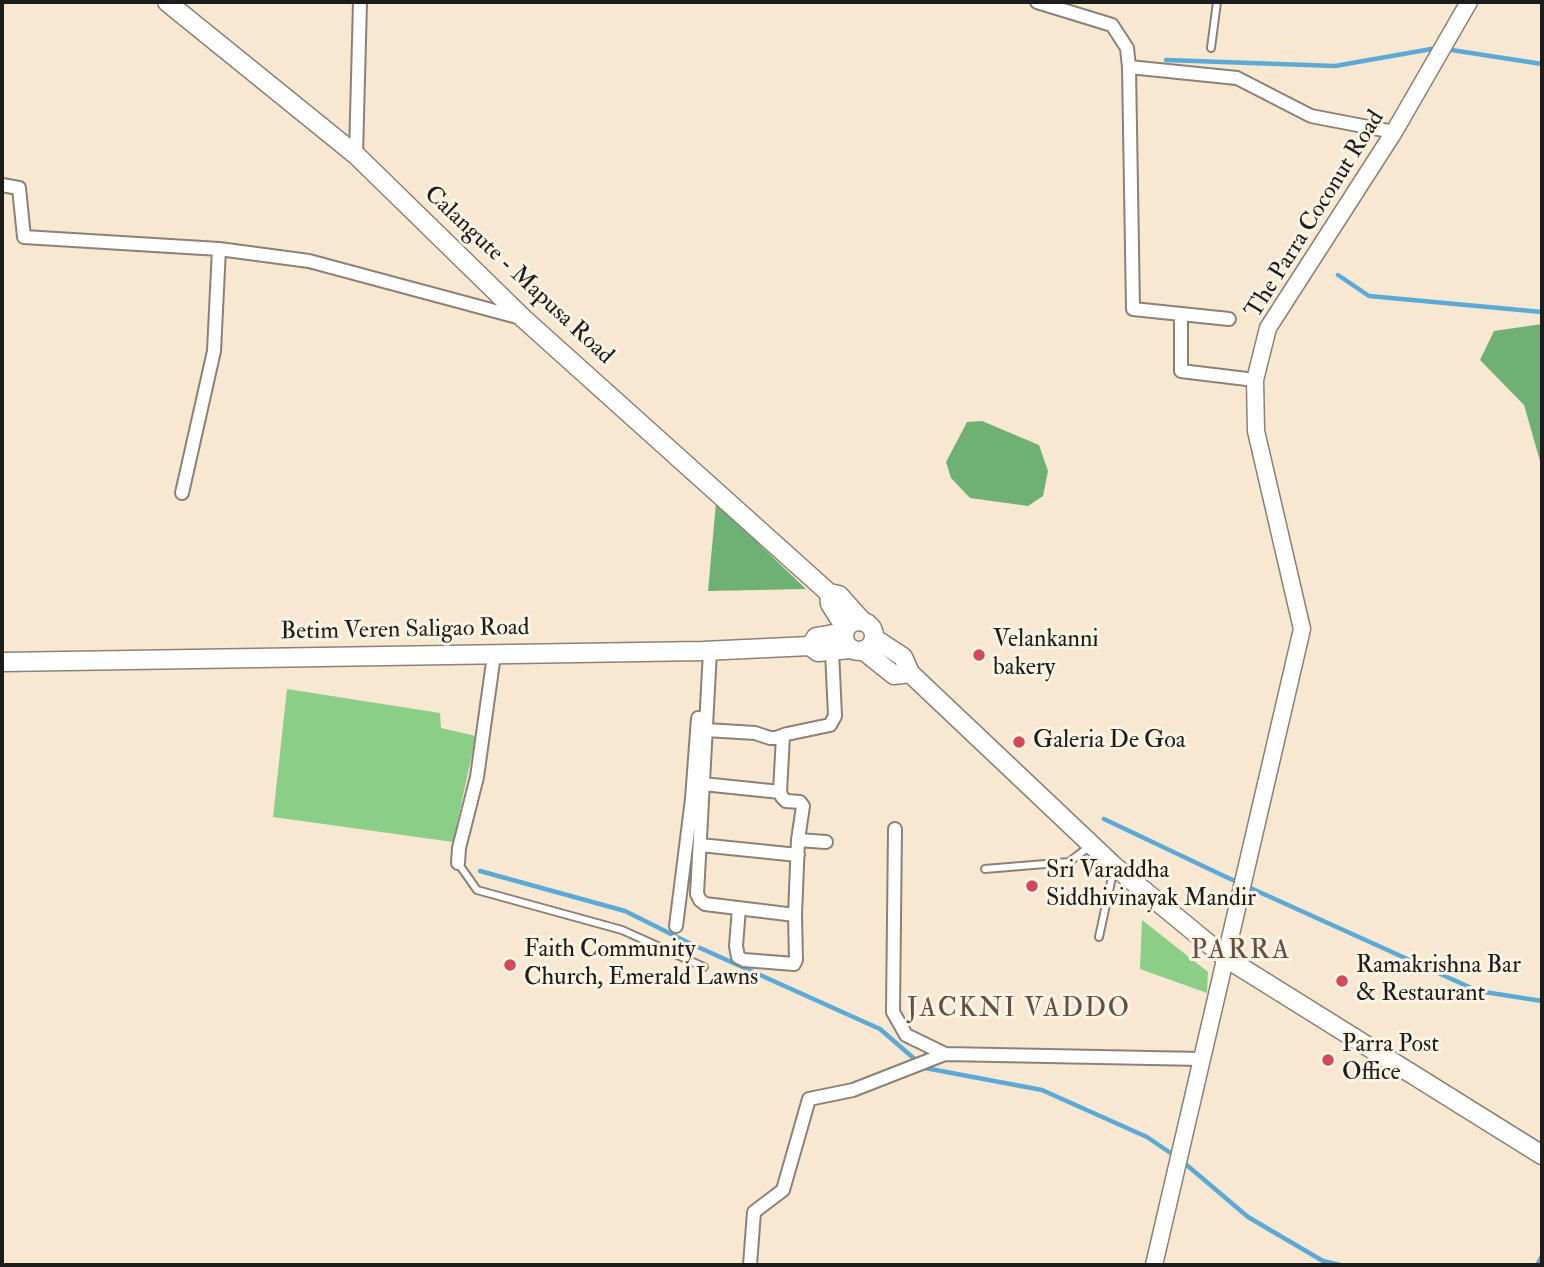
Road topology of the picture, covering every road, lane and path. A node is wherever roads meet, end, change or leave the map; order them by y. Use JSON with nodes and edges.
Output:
{"nodes":[{"id":1,"x":167,"y":2,"type":"edge"},
{"id":2,"x":360,"y":2,"type":"edge"},
{"id":3,"x":1037,"y":2,"type":"edge"},
{"id":4,"x":1217,"y":2,"type":"edge"},
{"id":5,"x":1469,"y":2,"type":"edge"},
{"id":6,"x":1212,"y":48,"type":"dead end"},
{"id":7,"x":1129,"y":67,"type":"junction"},
{"id":8,"x":1395,"y":132,"type":"junction"},
{"id":9,"x":356,"y":155,"type":"junction"},
{"id":10,"x":2,"y":185,"type":"edge"},
{"id":11,"x":219,"y":249,"type":"junction"},
{"id":12,"x":1181,"y":314,"type":"junction"},
{"id":13,"x":524,"y":318,"type":"junction"},
{"id":14,"x":1229,"y":318,"type":"dead end"},
{"id":15,"x":1255,"y":380,"type":"junction"},
{"id":16,"x":182,"y":493,"type":"dead end"},
{"id":17,"x":829,"y":593,"type":"junction"},
{"id":18,"x":856,"y":639,"type":"junction"},
{"id":19,"x":810,"y":646,"type":"junction"},
{"id":20,"x":706,"y":651,"type":"junction"},
{"id":21,"x":832,"y":651,"type":"junction"},
{"id":22,"x":494,"y":654,"type":"junction"},
{"id":23,"x":2,"y":662,"type":"edge"},
{"id":24,"x":706,"y":730,"type":"junction"},
{"id":25,"x":783,"y":736,"type":"junction"},
{"id":26,"x":703,"y":785,"type":"junction"},
{"id":27,"x":780,"y":792,"type":"junction"},
{"id":28,"x":895,"y":829,"type":"dead end"},
{"id":29,"x":798,"y":840,"type":"junction"},
{"id":30,"x":826,"y":842,"type":"dead end"},
{"id":31,"x":700,"y":845,"type":"junction"},
{"id":32,"x":1092,"y":845,"type":"junction"},
{"id":33,"x":797,"y":855,"type":"junction"},
{"id":34,"x":458,"y":863,"type":"joint"},
{"id":35,"x":1114,"y":866,"type":"junction"},
{"id":36,"x":985,"y":869,"type":"dead end"},
{"id":37,"x":739,"y":908,"type":"junction"},
{"id":38,"x":795,"y":915,"type":"junction"},
{"id":39,"x":676,"y":926,"type":"dead end"},
{"id":40,"x":1099,"y":937,"type":"dead end"},
{"id":41,"x":1226,"y":958,"type":"junction"},
{"id":42,"x":704,"y":967,"type":"dead end"},
{"id":43,"x":945,"y":1054,"type":"junction"},
{"id":44,"x":1202,"y":1059,"type":"junction"},
{"id":45,"x":1542,"y":1153,"type":"edge"},
{"id":46,"x":750,"y":1265,"type":"edge"},
{"id":47,"x":1154,"y":1265,"type":"edge"}],
"edges":[{"from":1,"to":9,"type":"main road","name":"Calangute - Mapusa Road"},
{"from":2,"to":9,"type":"street"},
{"from":3,"to":7,"type":"street"},
{"from":4,"to":6,"type":"lane"},
{"from":5,"to":8,"type":"street","name":"The Parra Coconut Road"},
{"from":7,"to":8,"type":"street"},
{"from":7,"to":12,"type":"street"},
{"from":8,"to":15,"type":"street","name":"The Parra Coconut Road"},
{"from":9,"to":13,"type":"main road","name":"Calangute - Mapusa Road"},
{"from":10,"to":11,"type":"street"},
{"from":11,"to":13,"type":"street"},
{"from":11,"to":16,"type":"street"},
{"from":12,"to":14,"type":"street"},
{"from":12,"to":15,"type":"street"},
{"from":13,"to":17,"type":"main road","name":"Calangute - Mapusa Road"},
{"from":15,"to":41,"type":"street","name":"The Parra Coconut Road"},
{"from":17,"to":18,"type":"main road","name":"Calangute - Mapusa Road"},
{"from":17,"to":18,"type":"main road","name":"Calangute - Mapusa Road"},
{"from":18,"to":19,"type":"main road","name":"Betim Veren Saligao Road"},
{"from":18,"to":21,"type":"main road","name":"Betim Veren Saligao Road"},
{"from":18,"to":32,"type":"main road","name":"Calangute - Mapusa Road"},
{"from":19,"to":20,"type":"main road","name":"Betim Veren Saligao Road"},
{"from":19,"to":21,"type":"main road","name":"Betim Veren Saligao Road"},
{"from":20,"to":22,"type":"main road","name":"Betim Veren Saligao Road"},
{"from":20,"to":24,"type":"street"},
{"from":20,"to":39,"type":"street"},
{"from":21,"to":25,"type":"street"},
{"from":22,"to":23,"type":"main road","name":"Betim Veren Saligao Road"},
{"from":22,"to":34,"type":"street"},
{"from":24,"to":25,"type":"street"},
{"from":24,"to":26,"type":"street"},
{"from":25,"to":27,"type":"street"},
{"from":26,"to":27,"type":"street"},
{"from":26,"to":31,"type":"street"},
{"from":27,"to":29,"type":"street"},
{"from":28,"to":43,"type":"street"},
{"from":29,"to":30,"type":"street"},
{"from":29,"to":33,"type":"street"},
{"from":31,"to":33,"type":"street"},
{"from":31,"to":37,"type":"street"},
{"from":32,"to":35,"type":"main road","name":"Calangute - Mapusa Road"},
{"from":32,"to":36,"type":"lane"},
{"from":33,"to":38,"type":"street"},
{"from":34,"to":42,"type":"lane"},
{"from":35,"to":40,"type":"lane"},
{"from":35,"to":41,"type":"main road","name":"Calangute - Mapusa Road"},
{"from":37,"to":38,"type":"street"},
{"from":37,"to":38,"type":"street"},
{"from":41,"to":44,"type":"street","name":"The Parra Coconut Road"},
{"from":41,"to":45,"type":"main road","name":"Calangute - Mapusa Road"},
{"from":43,"to":44,"type":"street"},
{"from":43,"to":46,"type":"street"},
{"from":44,"to":47,"type":"street","name":"The Parra Coconut Road"}]}
